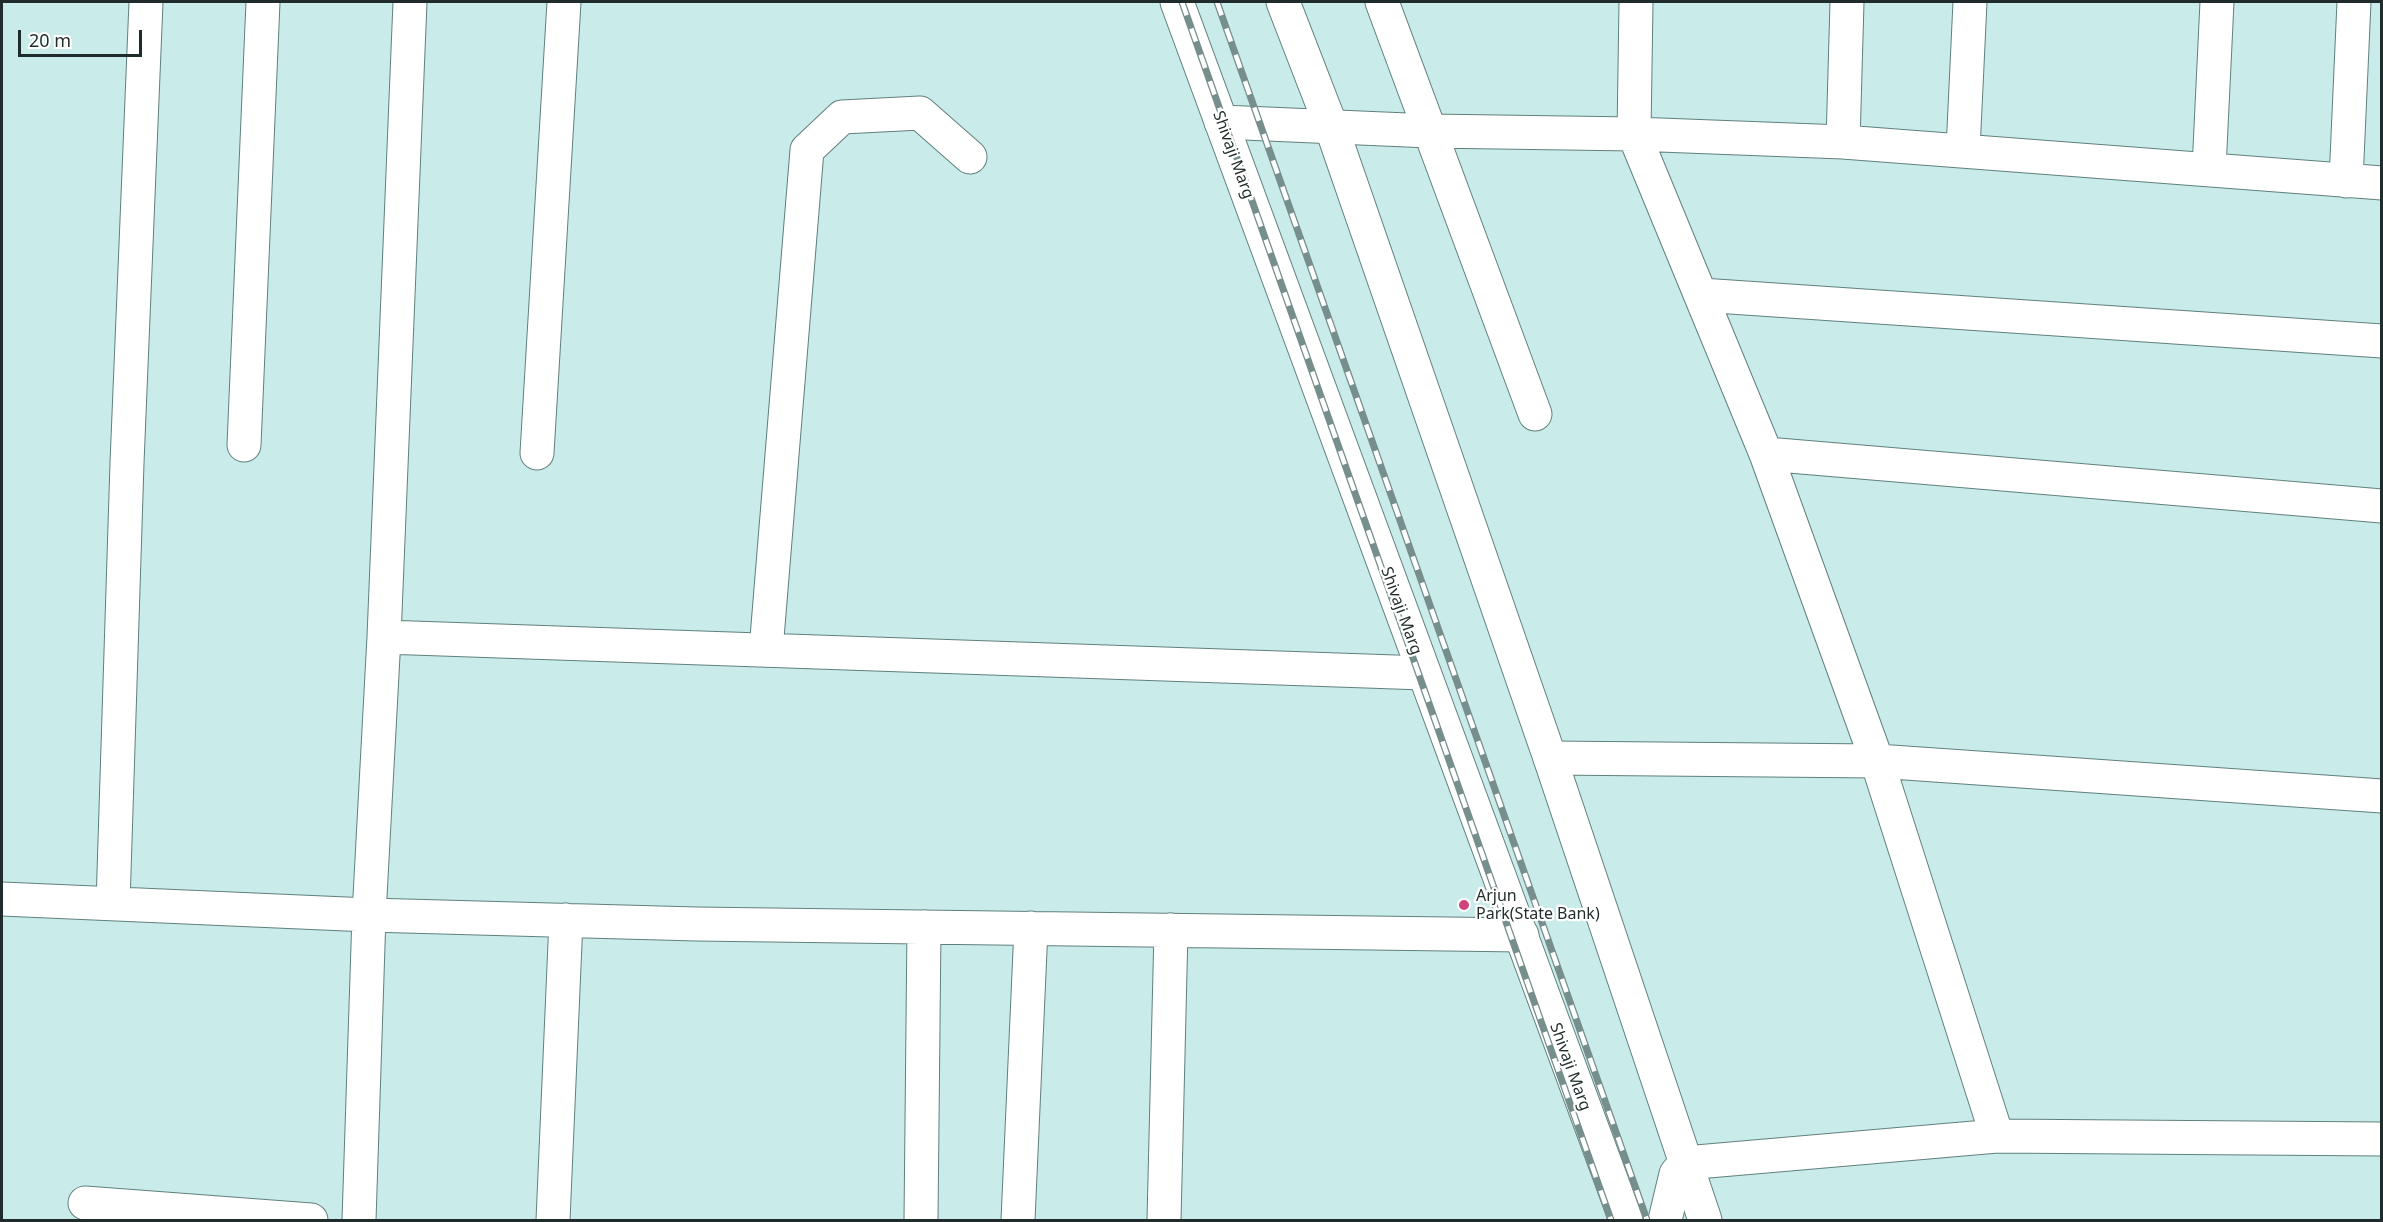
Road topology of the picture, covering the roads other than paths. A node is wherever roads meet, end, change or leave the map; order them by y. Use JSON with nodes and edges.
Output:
{"nodes":[{"id":1,"x":146,"y":2,"type":"edge"},
{"id":2,"x":263,"y":2,"type":"edge"},
{"id":3,"x":410,"y":2,"type":"edge"},
{"id":4,"x":564,"y":2,"type":"edge"},
{"id":5,"x":1177,"y":2,"type":"edge"},
{"id":6,"x":1283,"y":2,"type":"edge"},
{"id":7,"x":1382,"y":2,"type":"edge"},
{"id":8,"x":1636,"y":2,"type":"edge"},
{"id":9,"x":1847,"y":2,"type":"edge"},
{"id":10,"x":1970,"y":2,"type":"edge"},
{"id":11,"x":2217,"y":2,"type":"edge"},
{"id":12,"x":2354,"y":2,"type":"edge"},
{"id":13,"x":1221,"y":122,"type":"junction"},
{"id":14,"x":1331,"y":126,"type":"junction"},
{"id":15,"x":1430,"y":131,"type":"junction"},
{"id":16,"x":1634,"y":134,"type":"junction"},
{"id":17,"x":1842,"y":142,"type":"junction"},
{"id":18,"x":1963,"y":150,"type":"junction"},
{"id":19,"x":970,"y":157,"type":"dead end"},
{"id":20,"x":2209,"y":169,"type":"junction"},
{"id":21,"x":2346,"y":181,"type":"junction"},
{"id":22,"x":2382,"y":183,"type":"edge"},
{"id":23,"x":1701,"y":295,"type":"junction"},
{"id":24,"x":2382,"y":341,"type":"edge"},
{"id":25,"x":1534,"y":414,"type":"dead end"},
{"id":26,"x":244,"y":445,"type":"dead end"},
{"id":27,"x":537,"y":453,"type":"dead end"},
{"id":28,"x":1766,"y":454,"type":"junction"},
{"id":29,"x":2382,"y":506,"type":"edge"},
{"id":30,"x":384,"y":637,"type":"junction"},
{"id":31,"x":766,"y":650,"type":"junction"},
{"id":32,"x":1424,"y":673,"type":"junction"},
{"id":33,"x":1550,"y":758,"type":"junction"},
{"id":34,"x":1877,"y":762,"type":"junction"},
{"id":35,"x":2382,"y":796,"type":"edge"},
{"id":36,"x":2,"y":899,"type":"edge"},
{"id":37,"x":113,"y":904,"type":"junction"},
{"id":38,"x":369,"y":915,"type":"junction"},
{"id":39,"x":566,"y":920,"type":"junction"},
{"id":40,"x":924,"y":927,"type":"junction"},
{"id":41,"x":1031,"y":928,"type":"junction"},
{"id":42,"x":1170,"y":930,"type":"junction"},
{"id":43,"x":1522,"y":935,"type":"junction"},
{"id":44,"x":1997,"y":1137,"type":"junction"},
{"id":45,"x":2382,"y":1139,"type":"edge"},
{"id":46,"x":1685,"y":1163,"type":"junction"},
{"id":47,"x":85,"y":1203,"type":"dead end"},
{"id":48,"x":311,"y":1221,"type":"edge"},
{"id":49,"x":359,"y":1221,"type":"edge"},
{"id":50,"x":553,"y":1221,"type":"edge"},
{"id":51,"x":921,"y":1221,"type":"edge"},
{"id":52,"x":1018,"y":1221,"type":"edge"},
{"id":53,"x":1164,"y":1221,"type":"edge"},
{"id":54,"x":1626,"y":1221,"type":"edge"},
{"id":55,"x":1665,"y":1221,"type":"edge"},
{"id":56,"x":1706,"y":1221,"type":"edge"}],
"edges":[{"from":1,"to":37,"type":"street"},
{"from":2,"to":26,"type":"street"},
{"from":3,"to":30,"type":"street"},
{"from":4,"to":27,"type":"street"},
{"from":5,"to":13,"type":"street","name":"Shivaji Marg"},
{"from":6,"to":14,"type":"street"},
{"from":7,"to":15,"type":"street"},
{"from":8,"to":16,"type":"street"},
{"from":9,"to":17,"type":"street"},
{"from":10,"to":18,"type":"street"},
{"from":11,"to":20,"type":"street"},
{"from":12,"to":21,"type":"street"},
{"from":13,"to":14,"type":"street"},
{"from":13,"to":32,"type":"street","name":"Shivaji Marg"},
{"from":14,"to":15,"type":"street"},
{"from":14,"to":33,"type":"street"},
{"from":15,"to":16,"type":"street"},
{"from":15,"to":25,"type":"street"},
{"from":16,"to":17,"type":"street"},
{"from":16,"to":23,"type":"street"},
{"from":17,"to":18,"type":"street"},
{"from":18,"to":20,"type":"street"},
{"from":19,"to":31,"type":"street"},
{"from":20,"to":21,"type":"street"},
{"from":21,"to":22,"type":"street"},
{"from":23,"to":24,"type":"street"},
{"from":23,"to":28,"type":"street"},
{"from":28,"to":29,"type":"street"},
{"from":28,"to":34,"type":"street"},
{"from":30,"to":31,"type":"street"},
{"from":30,"to":38,"type":"street"},
{"from":31,"to":32,"type":"street"},
{"from":32,"to":43,"type":"street","name":"Shivaji Marg"},
{"from":33,"to":34,"type":"street"},
{"from":33,"to":46,"type":"street"},
{"from":34,"to":35,"type":"street"},
{"from":34,"to":44,"type":"street"},
{"from":36,"to":37,"type":"street"},
{"from":37,"to":38,"type":"street"},
{"from":38,"to":39,"type":"street"},
{"from":38,"to":49,"type":"street"},
{"from":39,"to":40,"type":"street"},
{"from":39,"to":50,"type":"street"},
{"from":40,"to":41,"type":"street"},
{"from":40,"to":51,"type":"street"},
{"from":41,"to":42,"type":"street"},
{"from":41,"to":52,"type":"street"},
{"from":42,"to":43,"type":"street"},
{"from":42,"to":53,"type":"street"},
{"from":43,"to":54,"type":"street","name":"Shivaji Marg"},
{"from":44,"to":45,"type":"street"},
{"from":44,"to":46,"type":"street"},
{"from":46,"to":55,"type":"street"},
{"from":46,"to":56,"type":"street"},
{"from":47,"to":48,"type":"street"}]}
